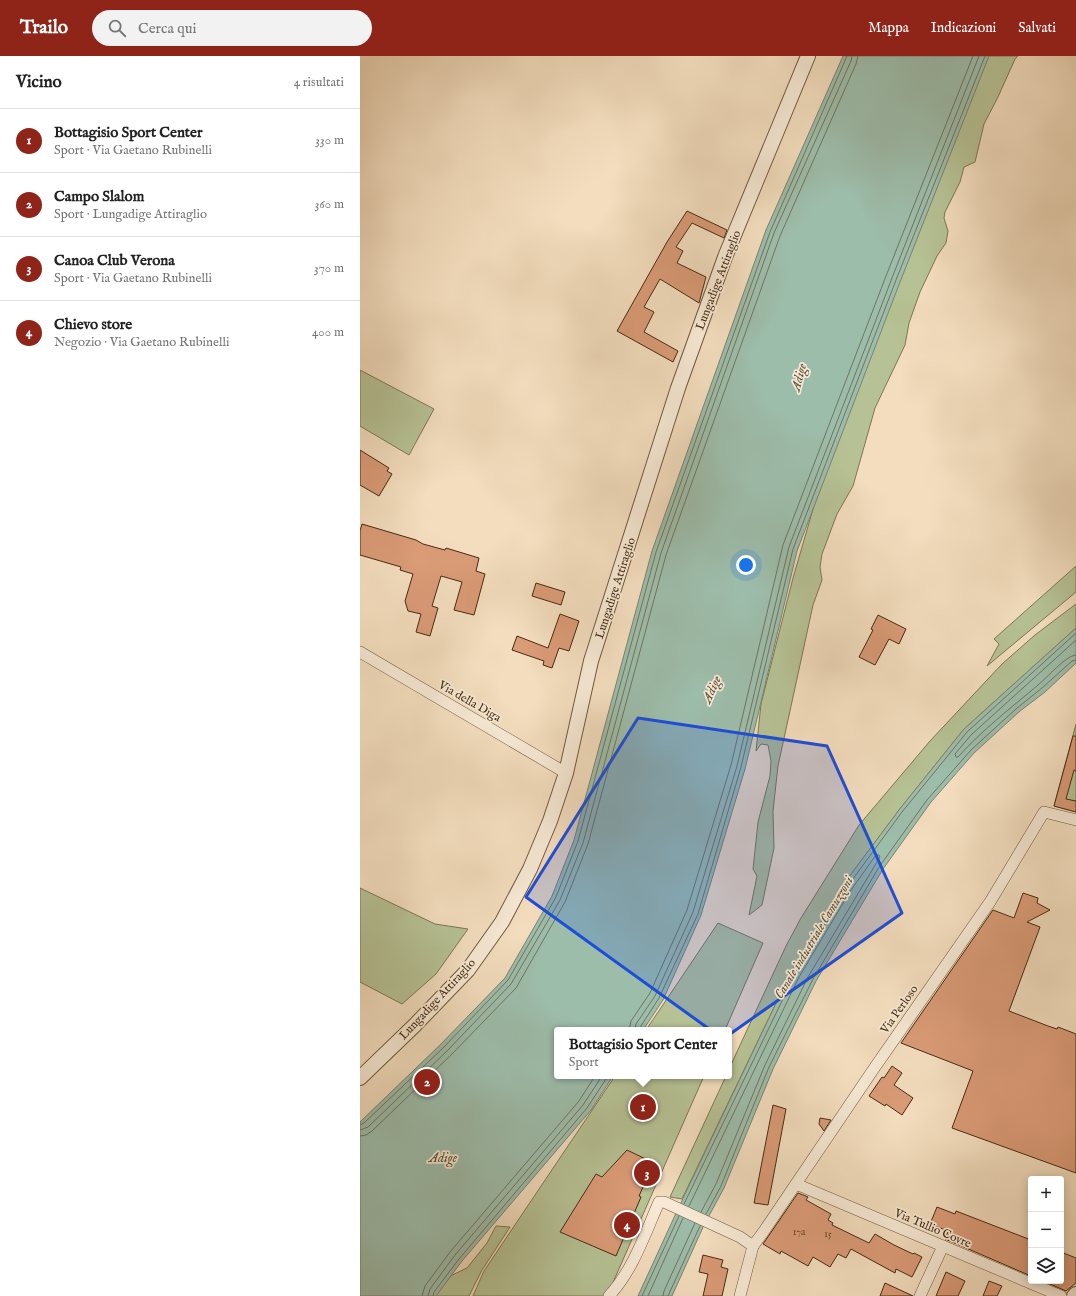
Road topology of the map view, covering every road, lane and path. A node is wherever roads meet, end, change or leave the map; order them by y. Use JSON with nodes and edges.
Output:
{"nodes":[{"id":1,"x":808,"y":56,"type":"edge"},
{"id":2,"x":360,"y":652,"type":"edge"},
{"id":3,"x":566,"y":773,"type":"junction"},
{"id":4,"x":1076,"y":820,"type":"edge"},
{"id":5,"x":360,"y":1078,"type":"edge"},
{"id":6,"x":796,"y":1184,"type":"junction"},
{"id":7,"x":753,"y":1246,"type":"junction"},
{"id":8,"x":943,"y":1246,"type":"junction"},
{"id":9,"x":609,"y":1296,"type":"edge"},
{"id":10,"x":740,"y":1296,"type":"edge"},
{"id":11,"x":920,"y":1296,"type":"edge"},
{"id":12,"x":1061,"y":1296,"type":"edge"}],
"edges":[{"from":1,"to":3,"type":"street","name":"Lungadige Attiraglio"},
{"from":2,"to":3,"type":"street","name":"Via della Diga"},
{"from":3,"to":5,"type":"street","name":"Lungadige Attiraglio"},
{"from":4,"to":6,"type":"street","name":"Via Perloso"},
{"from":6,"to":7,"type":"street","name":"Via Perloso"},
{"from":6,"to":8,"type":"street","name":"Via Tullio Covre"},
{"from":7,"to":9,"type":"street"},
{"from":7,"to":10,"type":"street","name":"Via Perloso"},
{"from":8,"to":11,"type":"street"},
{"from":8,"to":12,"type":"street","name":"Via Tullio Covre"}]}
